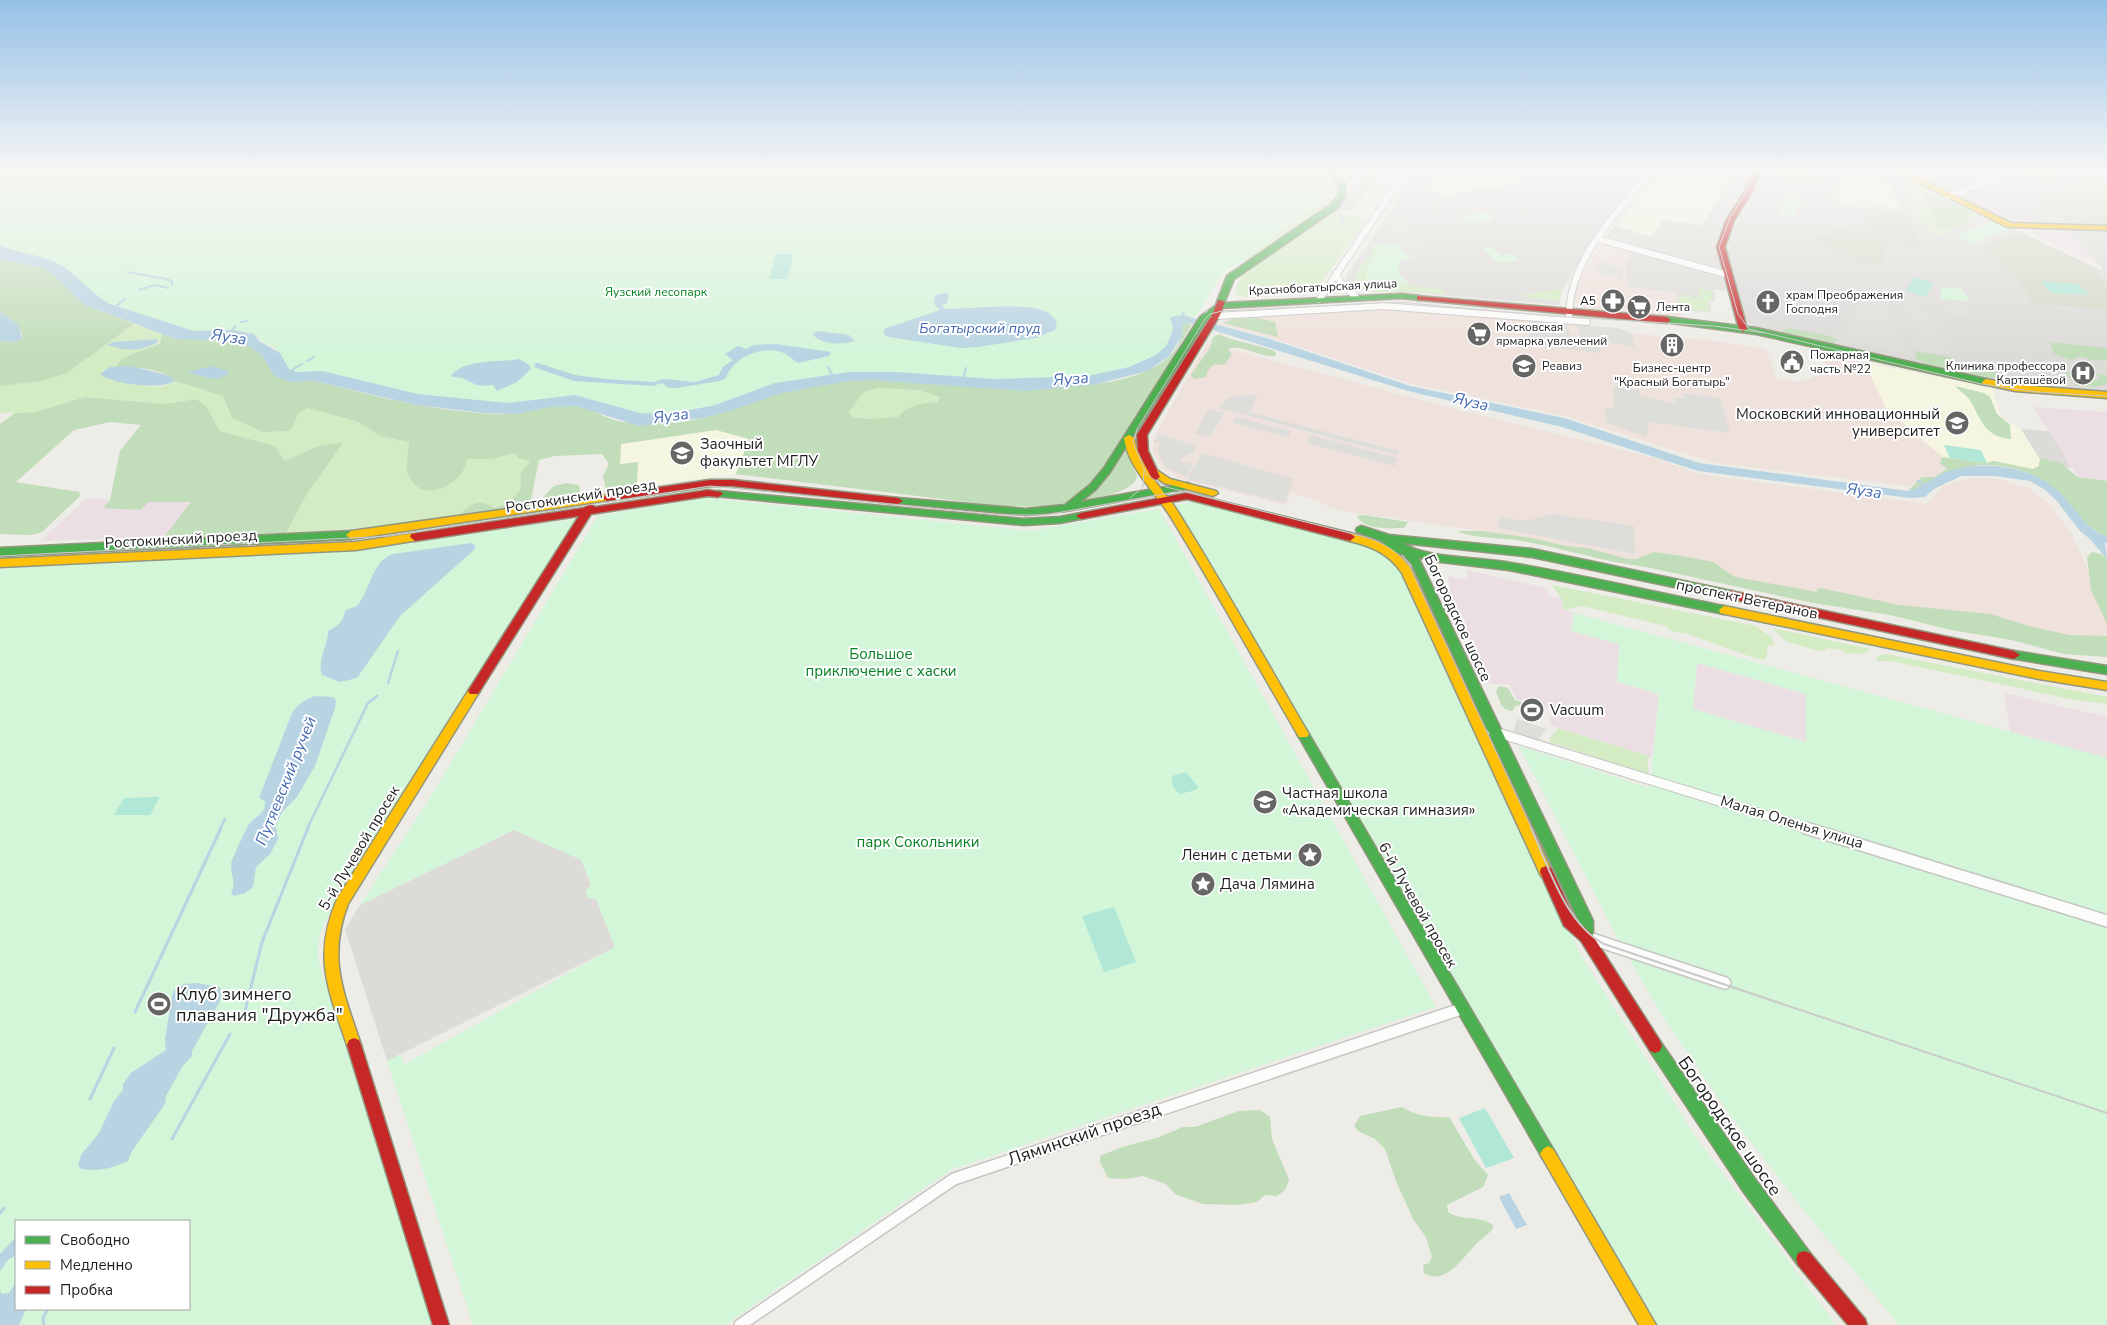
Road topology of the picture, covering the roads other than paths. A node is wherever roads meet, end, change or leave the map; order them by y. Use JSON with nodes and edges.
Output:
{"nodes":[{"id":1,"x":1298,"y":233,"type":"edge"},
{"id":2,"x":1364,"y":233,"type":"edge"},
{"id":3,"x":1603,"y":233,"type":"edge"},
{"id":4,"x":1726,"y":233,"type":"edge"},
{"id":5,"x":1598,"y":239,"type":"junction"},
{"id":6,"x":1336,"y":273,"type":"junction"},
{"id":7,"x":1729,"y":275,"type":"junction"},
{"id":8,"x":1356,"y":297,"type":"junction"},
{"id":9,"x":1319,"y":300,"type":"junction"},
{"id":10,"x":1211,"y":315,"type":"junction"},
{"id":11,"x":1568,"y":315,"type":"junction"},
{"id":12,"x":1587,"y":322,"type":"junction"},
{"id":13,"x":1714,"y":326,"type":"junction"},
{"id":14,"x":1743,"y":329,"type":"junction"},
{"id":15,"x":1195,"y":339,"type":"junction"},
{"id":16,"x":2107,"y":395,"type":"edge"},
{"id":17,"x":1129,"y":438,"type":"junction"},
{"id":18,"x":1152,"y":470,"type":"junction"},
{"id":19,"x":1188,"y":486,"type":"junction"},
{"id":20,"x":1162,"y":495,"type":"junction"},
{"id":21,"x":591,"y":505,"type":"junction"},
{"id":22,"x":1066,"y":508,"type":"junction"},
{"id":23,"x":1392,"y":538,"type":"junction"},
{"id":24,"x":1381,"y":545,"type":"junction"},
{"id":25,"x":60,"y":549,"type":"junction"},
{"id":26,"x":0,"y":552,"type":"edge"},
{"id":27,"x":1410,"y":552,"type":"junction"},
{"id":28,"x":53,"y":561,"type":"junction"},
{"id":29,"x":0,"y":563,"type":"edge"},
{"id":30,"x":2107,"y":670,"type":"edge"},
{"id":31,"x":2107,"y":686,"type":"edge"},
{"id":32,"x":1477,"y":726,"type":"junction"},
{"id":33,"x":1494,"y":731,"type":"junction"},
{"id":34,"x":2107,"y":921,"type":"edge"},
{"id":35,"x":1586,"y":937,"type":"junction"},
{"id":36,"x":1725,"y":982,"type":"dead end"},
{"id":37,"x":1461,"y":1009,"type":"junction"},
{"id":38,"x":441,"y":1325,"type":"edge"},
{"id":39,"x":740,"y":1325,"type":"edge"},
{"id":40,"x":1648,"y":1325,"type":"edge"},
{"id":41,"x":1859,"y":1325,"type":"edge"}],
"edges":[{"from":1,"to":10,"type":"main road"},
{"from":2,"to":6,"type":"street"},
{"from":3,"to":5,"type":"street"},
{"from":4,"to":7,"type":"main road"},
{"from":5,"to":7,"type":"street"},
{"from":5,"to":11,"type":"street"},
{"from":6,"to":8,"type":"street"},
{"from":6,"to":9,"type":"street"},
{"from":7,"to":14,"type":"main road"},
{"from":8,"to":9,"type":"main road","name":"Краснобогатырская улица"},
{"from":8,"to":11,"type":"main road","name":"Краснобогатырская улица"},
{"from":9,"to":10,"type":"main road","name":"Краснобогатырская улица"},
{"from":10,"to":12,"type":"street"},
{"from":10,"to":15,"type":"main road"},
{"from":11,"to":12,"type":"main road","name":"Краснобогатырская улица"},
{"from":11,"to":13,"type":"main road","name":"Краснобогатырская улица"},
{"from":12,"to":13,"type":"main road","name":"Краснобогатырская улица"},
{"from":13,"to":14,"type":"main road","name":"Краснобогатырская улица"},
{"from":14,"to":16,"type":"main road","name":"Краснобогатырская улица"},
{"from":15,"to":17,"type":"main road"},
{"from":15,"to":18,"type":"main road"},
{"from":17,"to":20,"type":"main road"},
{"from":17,"to":22,"type":"main road"},
{"from":18,"to":19,"type":"main road"},
{"from":18,"to":20,"type":"main road"},
{"from":19,"to":20,"type":"main road","name":"Богородское шоссе"},
{"from":19,"to":23,"type":"main road","name":"Богородское шоссе"},
{"from":20,"to":21,"type":"main road","name":"Ростокинский проезд"},
{"from":20,"to":22,"type":"main road","name":"Ростокинский проезд"},
{"from":20,"to":24,"type":"main road","name":"Богородское шоссе"},
{"from":20,"to":37,"type":"main road","name":"6-й Лучевой просек"},
{"from":21,"to":22,"type":"main road","name":"Ростокинский проезд"},
{"from":21,"to":25,"type":"main road","name":"Ростокинский проезд"},
{"from":21,"to":28,"type":"main road","name":"Ростокинский проезд"},
{"from":21,"to":38,"type":"main road","name":"5-й Лучевой просек"},
{"from":23,"to":27,"type":"main road","name":"Богородское шоссе"},
{"from":23,"to":30,"type":"main road","name":"проспект Ветеранов"},
{"from":24,"to":27,"type":"main road","name":"проспект Ветеранов"},
{"from":24,"to":32,"type":"main road","name":"Богородское шоссе"},
{"from":25,"to":26,"type":"main road","name":"Ростокинский проезд"},
{"from":25,"to":28,"type":"main road"},
{"from":27,"to":31,"type":"main road","name":"проспект Ветеранов"},
{"from":27,"to":33,"type":"main road","name":"Богородское шоссе"},
{"from":28,"to":29,"type":"main road","name":"Ростокинский проезд"},
{"from":32,"to":33,"type":"street","name":"Малая Оленья улица"},
{"from":32,"to":35,"type":"main road","name":"Богородское шоссе"},
{"from":33,"to":34,"type":"street","name":"Малая Оленья улица"},
{"from":33,"to":35,"type":"main road","name":"Богородское шоссе"},
{"from":35,"to":36,"type":"street"},
{"from":35,"to":41,"type":"main road","name":"Богородское шоссе"},
{"from":37,"to":39,"type":"street","name":"Ляминский проезд"},
{"from":37,"to":40,"type":"main road","name":"6-й Лучевой просек"}]}
